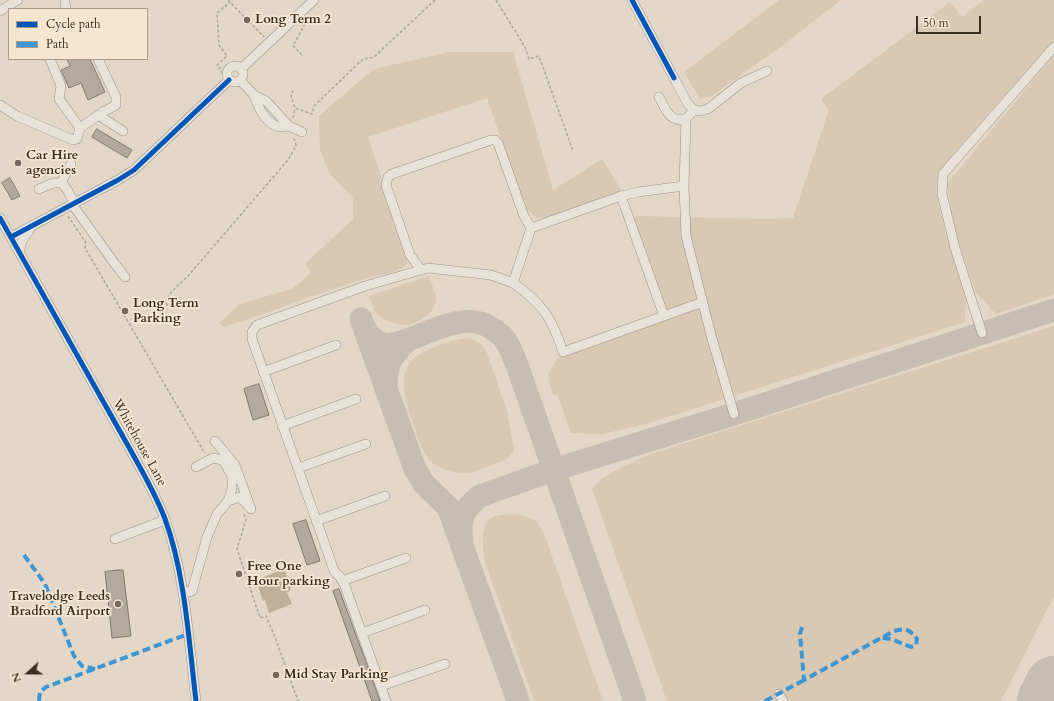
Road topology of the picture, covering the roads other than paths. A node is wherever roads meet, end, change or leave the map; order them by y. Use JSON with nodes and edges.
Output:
{"nodes":[{"id":1,"x":18,"y":0,"type":"edge"},
{"id":2,"x":632,"y":0,"type":"edge"},
{"id":3,"x":311,"y":3,"type":"edge"},
{"id":4,"x":0,"y":11,"type":"edge"},
{"id":5,"x":1054,"y":47,"type":"edge"},
{"id":6,"x":50,"y":60,"type":"edge"},
{"id":7,"x":98,"y":60,"type":"edge"},
{"id":8,"x":241,"y":69,"type":"junction"},
{"id":9,"x":767,"y":71,"type":"dead end"},
{"id":10,"x":226,"y":78,"type":"junction"},
{"id":11,"x":240,"y":80,"type":"junction"},
{"id":12,"x":659,"y":97,"type":"dead end"},
{"id":13,"x":0,"y":105,"type":"edge"},
{"id":14,"x":694,"y":110,"type":"junction"},
{"id":15,"x":98,"y":115,"type":"junction"},
{"id":16,"x":686,"y":119,"type":"junction"},
{"id":17,"x":80,"y":128,"type":"junction"},
{"id":18,"x":123,"y":131,"type":"dead end"},
{"id":19,"x":302,"y":132,"type":"dead end"},
{"id":20,"x":71,"y":164,"type":"dead end"},
{"id":21,"x":61,"y":183,"type":"junction"},
{"id":22,"x":684,"y":186,"type":"junction"},
{"id":23,"x":39,"y":189,"type":"dead end"},
{"id":24,"x":621,"y":196,"type":"junction"},
{"id":25,"x":72,"y":205,"type":"junction"},
{"id":26,"x":0,"y":218,"type":"edge"},
{"id":27,"x":32,"y":226,"type":"junction"},
{"id":28,"x":531,"y":228,"type":"junction"},
{"id":29,"x":10,"y":237,"type":"junction"},
{"id":30,"x":19,"y":252,"type":"junction"},
{"id":31,"x":421,"y":270,"type":"junction"},
{"id":32,"x":125,"y":277,"type":"dead end"},
{"id":33,"x":513,"y":283,"type":"junction"},
{"id":34,"x":703,"y":302,"type":"junction"},
{"id":35,"x":664,"y":316,"type":"junction"},
{"id":36,"x":982,"y":333,"type":"dead end"},
{"id":37,"x":336,"y":345,"type":"dead end"},
{"id":38,"x":263,"y":372,"type":"junction"},
{"id":39,"x":356,"y":399,"type":"dead end"},
{"id":40,"x":734,"y":414,"type":"dead end"},
{"id":41,"x":282,"y":426,"type":"junction"},
{"id":42,"x":215,"y":441,"type":"dead end"},
{"id":43,"x":366,"y":444,"type":"dead end"},
{"id":44,"x":196,"y":467,"type":"dead end"},
{"id":45,"x":298,"y":468,"type":"junction"},
{"id":46,"x":385,"y":496,"type":"dead end"},
{"id":47,"x":228,"y":501,"type":"junction"},
{"id":48,"x":165,"y":520,"type":"junction"},
{"id":49,"x":316,"y":521,"type":"junction"},
{"id":50,"x":115,"y":539,"type":"dead end"},
{"id":51,"x":406,"y":558,"type":"dead end"},
{"id":52,"x":342,"y":581,"type":"junction"},
{"id":53,"x":183,"y":593,"type":"junction"},
{"id":54,"x":425,"y":610,"type":"dead end"},
{"id":55,"x":362,"y":633,"type":"junction"},
{"id":56,"x":445,"y":664,"type":"dead end"},
{"id":57,"x":381,"y":686,"type":"junction"},
{"id":58,"x":196,"y":701,"type":"edge"},
{"id":59,"x":386,"y":701,"type":"edge"}],
"edges":[{"from":1,"to":4,"type":"street"},
{"from":2,"to":14,"type":"street"},
{"from":3,"to":8,"type":"street"},
{"from":5,"to":36,"type":"street"},
{"from":6,"to":17,"type":"street"},
{"from":7,"to":15,"type":"street"},
{"from":8,"to":10,"type":"street"},
{"from":8,"to":11,"type":"street"},
{"from":9,"to":14,"type":"street"},
{"from":10,"to":11,"type":"street"},
{"from":10,"to":25,"type":"street"},
{"from":11,"to":19,"type":"street"},
{"from":12,"to":16,"type":"street"},
{"from":13,"to":17,"type":"street"},
{"from":14,"to":16,"type":"street"},
{"from":15,"to":17,"type":"street"},
{"from":15,"to":18,"type":"street"},
{"from":16,"to":22,"type":"street"},
{"from":20,"to":21,"type":"street"},
{"from":21,"to":23,"type":"street"},
{"from":21,"to":25,"type":"street"},
{"from":22,"to":24,"type":"street"},
{"from":22,"to":34,"type":"street"},
{"from":24,"to":28,"type":"street"},
{"from":24,"to":35,"type":"street"},
{"from":25,"to":27,"type":"street"},
{"from":25,"to":32,"type":"street"},
{"from":26,"to":29,"type":"street","name":"Whitehouse Lane"},
{"from":27,"to":29,"type":"street"},
{"from":27,"to":30,"type":"street"},
{"from":28,"to":31,"type":"street"},
{"from":28,"to":33,"type":"street"},
{"from":29,"to":30,"type":"street","name":"Whitehouse Lane"},
{"from":30,"to":48,"type":"street","name":"Whitehouse Lane"},
{"from":31,"to":33,"type":"street"},
{"from":31,"to":38,"type":"street"},
{"from":33,"to":35,"type":"street"},
{"from":34,"to":35,"type":"street"},
{"from":34,"to":40,"type":"street"},
{"from":37,"to":38,"type":"street"},
{"from":38,"to":41,"type":"street"},
{"from":39,"to":41,"type":"street"},
{"from":41,"to":45,"type":"street"},
{"from":42,"to":47,"type":"street"},
{"from":43,"to":45,"type":"street"},
{"from":44,"to":47,"type":"street"},
{"from":45,"to":49,"type":"street"},
{"from":46,"to":49,"type":"street"},
{"from":47,"to":53,"type":"street"},
{"from":48,"to":50,"type":"street"},
{"from":48,"to":53,"type":"street","name":"Whitehouse Lane"},
{"from":49,"to":52,"type":"street"},
{"from":51,"to":52,"type":"street"},
{"from":52,"to":55,"type":"street"},
{"from":53,"to":58,"type":"street","name":"Whitehouse Lane"},
{"from":54,"to":55,"type":"street"},
{"from":55,"to":57,"type":"street"},
{"from":56,"to":57,"type":"street"},
{"from":57,"to":59,"type":"street"}]}
